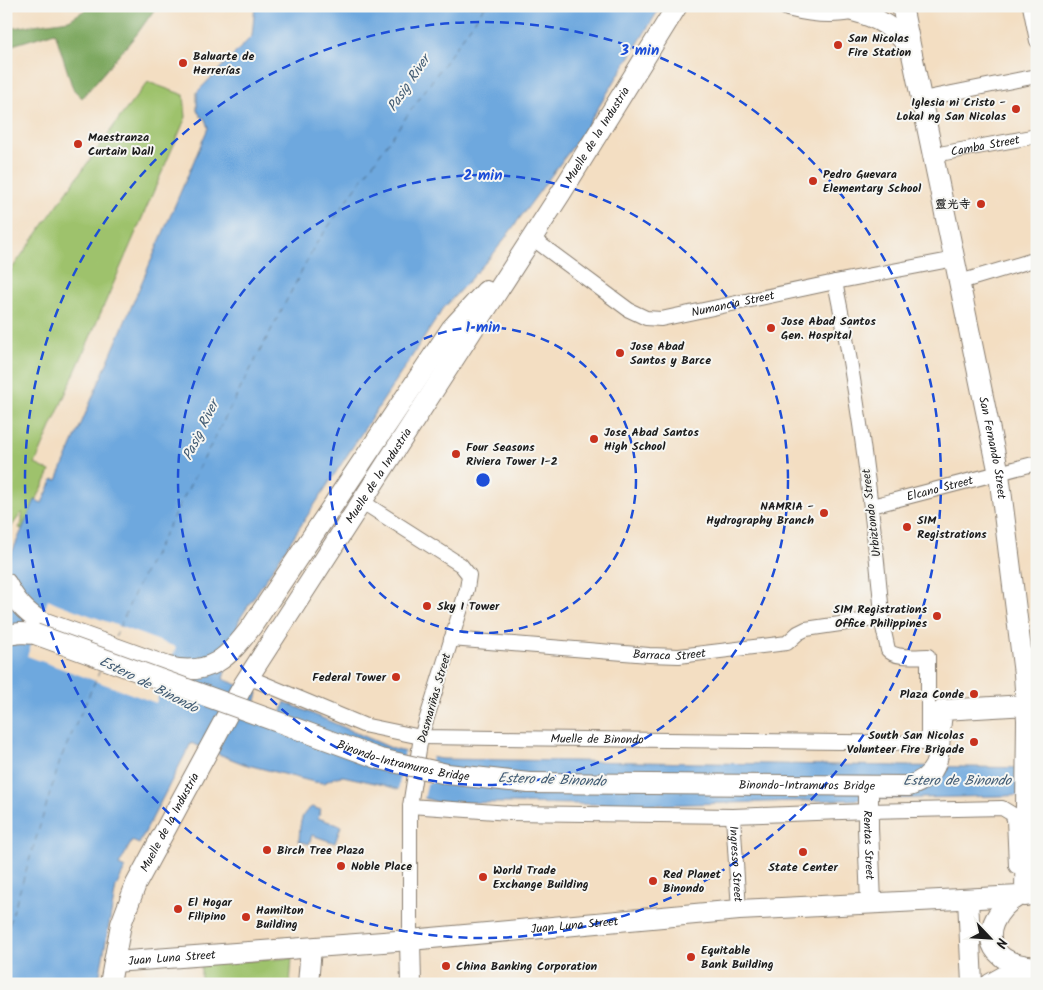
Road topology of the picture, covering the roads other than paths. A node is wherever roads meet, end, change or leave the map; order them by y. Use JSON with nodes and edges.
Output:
{"nodes":[{"id":1,"x":677,"y":6,"type":"edge"},
{"id":2,"x":788,"y":6,"type":"edge"},
{"id":3,"x":875,"y":6,"type":"edge"},
{"id":4,"x":902,"y":6,"type":"edge"},
{"id":5,"x":1030,"y":6,"type":"edge"},
{"id":6,"x":853,"y":11,"type":"junction"},
{"id":7,"x":1037,"y":41,"type":"edge"},
{"id":8,"x":912,"y":52,"type":"junction"},
{"id":9,"x":1037,"y":76,"type":"edge"},
{"id":10,"x":922,"y":99,"type":"junction"},
{"id":11,"x":1037,"y":136,"type":"edge"},
{"id":12,"x":934,"y":155,"type":"junction"},
{"id":13,"x":528,"y":244,"type":"junction"},
{"id":14,"x":955,"y":259,"type":"junction"},
{"id":15,"x":1037,"y":259,"type":"edge"},
{"id":16,"x":835,"y":282,"type":"junction"},
{"id":17,"x":960,"y":282,"type":"junction"},
{"id":18,"x":1037,"y":463,"type":"edge"},
{"id":19,"x":999,"y":474,"type":"junction"},
{"id":20,"x":361,"y":501,"type":"junction"},
{"id":21,"x":872,"y":506,"type":"junction"},
{"id":22,"x":6,"y":583,"type":"edge"},
{"id":23,"x":881,"y":618,"type":"junction"},
{"id":24,"x":6,"y":635,"type":"edge"},
{"id":25,"x":451,"y":639,"type":"junction"},
{"id":26,"x":1030,"y":673,"type":"edge"},
{"id":27,"x":244,"y":683,"type":"junction"},
{"id":28,"x":936,"y":710,"type":"junction"},
{"id":29,"x":1026,"y":715,"type":"junction"},
{"id":30,"x":420,"y":743,"type":"junction"},
{"id":31,"x":411,"y":800,"type":"junction"},
{"id":32,"x":868,"y":801,"type":"junction"},
{"id":33,"x":733,"y":816,"type":"junction"},
{"id":34,"x":1037,"y":818,"type":"edge"},
{"id":35,"x":1026,"y":896,"type":"edge"},
{"id":36,"x":968,"y":899,"type":"junction"},
{"id":37,"x":871,"y":903,"type":"junction"},
{"id":38,"x":739,"y":910,"type":"junction"},
{"id":39,"x":410,"y":940,"type":"junction"},
{"id":40,"x":311,"y":948,"type":"junction"},
{"id":41,"x":114,"y":962,"type":"junction"},
{"id":42,"x":1037,"y":967,"type":"edge"},
{"id":43,"x":986,"y":983,"type":"edge"},
{"id":44,"x":110,"y":984,"type":"edge"},
{"id":45,"x":308,"y":984,"type":"edge"},
{"id":46,"x":411,"y":984,"type":"edge"}],
"edges":[{"from":1,"to":13,"type":"street","name":"Muelle de la Industria"},
{"from":2,"to":6,"type":"street"},
{"from":3,"to":6,"type":"street"},
{"from":4,"to":8,"type":"street","name":"San Fernando Street"},
{"from":5,"to":7,"type":"street"},
{"from":6,"to":8,"type":"street"},
{"from":8,"to":10,"type":"street","name":"San Fernando Street"},
{"from":9,"to":10,"type":"street"},
{"from":10,"to":12,"type":"street","name":"San Fernando Street"},
{"from":11,"to":12,"type":"street","name":"Camba Street"},
{"from":12,"to":14,"type":"street","name":"San Fernando Street"},
{"from":13,"to":16,"type":"street","name":"Numancia Street"},
{"from":13,"to":20,"type":"street","name":"Muelle de la Industria"},
{"from":13,"to":22,"type":"street"},
{"from":14,"to":16,"type":"street","name":"Numancia Street"},
{"from":14,"to":17,"type":"street","name":"San Fernando Street"},
{"from":15,"to":17,"type":"street"},
{"from":16,"to":21,"type":"street","name":"Urbiztondo Street"},
{"from":17,"to":19,"type":"street","name":"San Fernando Street"},
{"from":18,"to":19,"type":"street","name":"Elcano Street"},
{"from":19,"to":21,"type":"street","name":"Elcano Street"},
{"from":19,"to":26,"type":"street","name":"San Fernando Street"},
{"from":20,"to":25,"type":"street","name":"Dasmariñas Street"},
{"from":20,"to":27,"type":"street","name":"Muelle de la Industria"},
{"from":21,"to":23,"type":"street","name":"Urbiztondo Street"},
{"from":23,"to":25,"type":"street","name":"Barraca Street"},
{"from":23,"to":28,"type":"street","name":"Urbiztondo Street"},
{"from":24,"to":32,"type":"street","name":"Binondo-Intramuros Bridge","bridge":true},
{"from":25,"to":30,"type":"street","name":"Dasmariñas Street"},
{"from":26,"to":29,"type":"street","name":"San Fernando Street"},
{"from":27,"to":30,"type":"street","name":"Muelle de Binondo"},
{"from":27,"to":41,"type":"street","name":"Muelle de la Industria"},
{"from":28,"to":29,"type":"street"},
{"from":28,"to":30,"type":"street","name":"Muelle de Binondo"},
{"from":28,"to":32,"type":"street","name":"Binondo-Intramuros Bridge"},
{"from":29,"to":35,"type":"street","name":"San Fernando Street"},
{"from":30,"to":31,"type":"street","name":"Dasmariñas Street"},
{"from":31,"to":33,"type":"street"},
{"from":31,"to":39,"type":"street","name":"Dasmariñas Street"},
{"from":32,"to":33,"type":"street"},
{"from":32,"to":35,"type":"street"},
{"from":32,"to":37,"type":"street","name":"Rentas Street"},
{"from":33,"to":38,"type":"street","name":"Ingresso Street"},
{"from":34,"to":35,"type":"street"},
{"from":35,"to":36,"type":"street","name":"Juan Luna Street"},
{"from":35,"to":42,"type":"street"},
{"from":36,"to":37,"type":"street","name":"Juan Luna Street"},
{"from":36,"to":43,"type":"street"},
{"from":37,"to":38,"type":"street","name":"Juan Luna Street"},
{"from":38,"to":39,"type":"street","name":"Juan Luna Street"},
{"from":39,"to":40,"type":"street","name":"Juan Luna Street"},
{"from":39,"to":46,"type":"street","name":"Dasmariñas Street"},
{"from":40,"to":41,"type":"street","name":"Juan Luna Street"},
{"from":40,"to":45,"type":"street"},
{"from":41,"to":44,"type":"street","name":"Muelle de la Industria"},
{"from":42,"to":43,"type":"street"}]}
